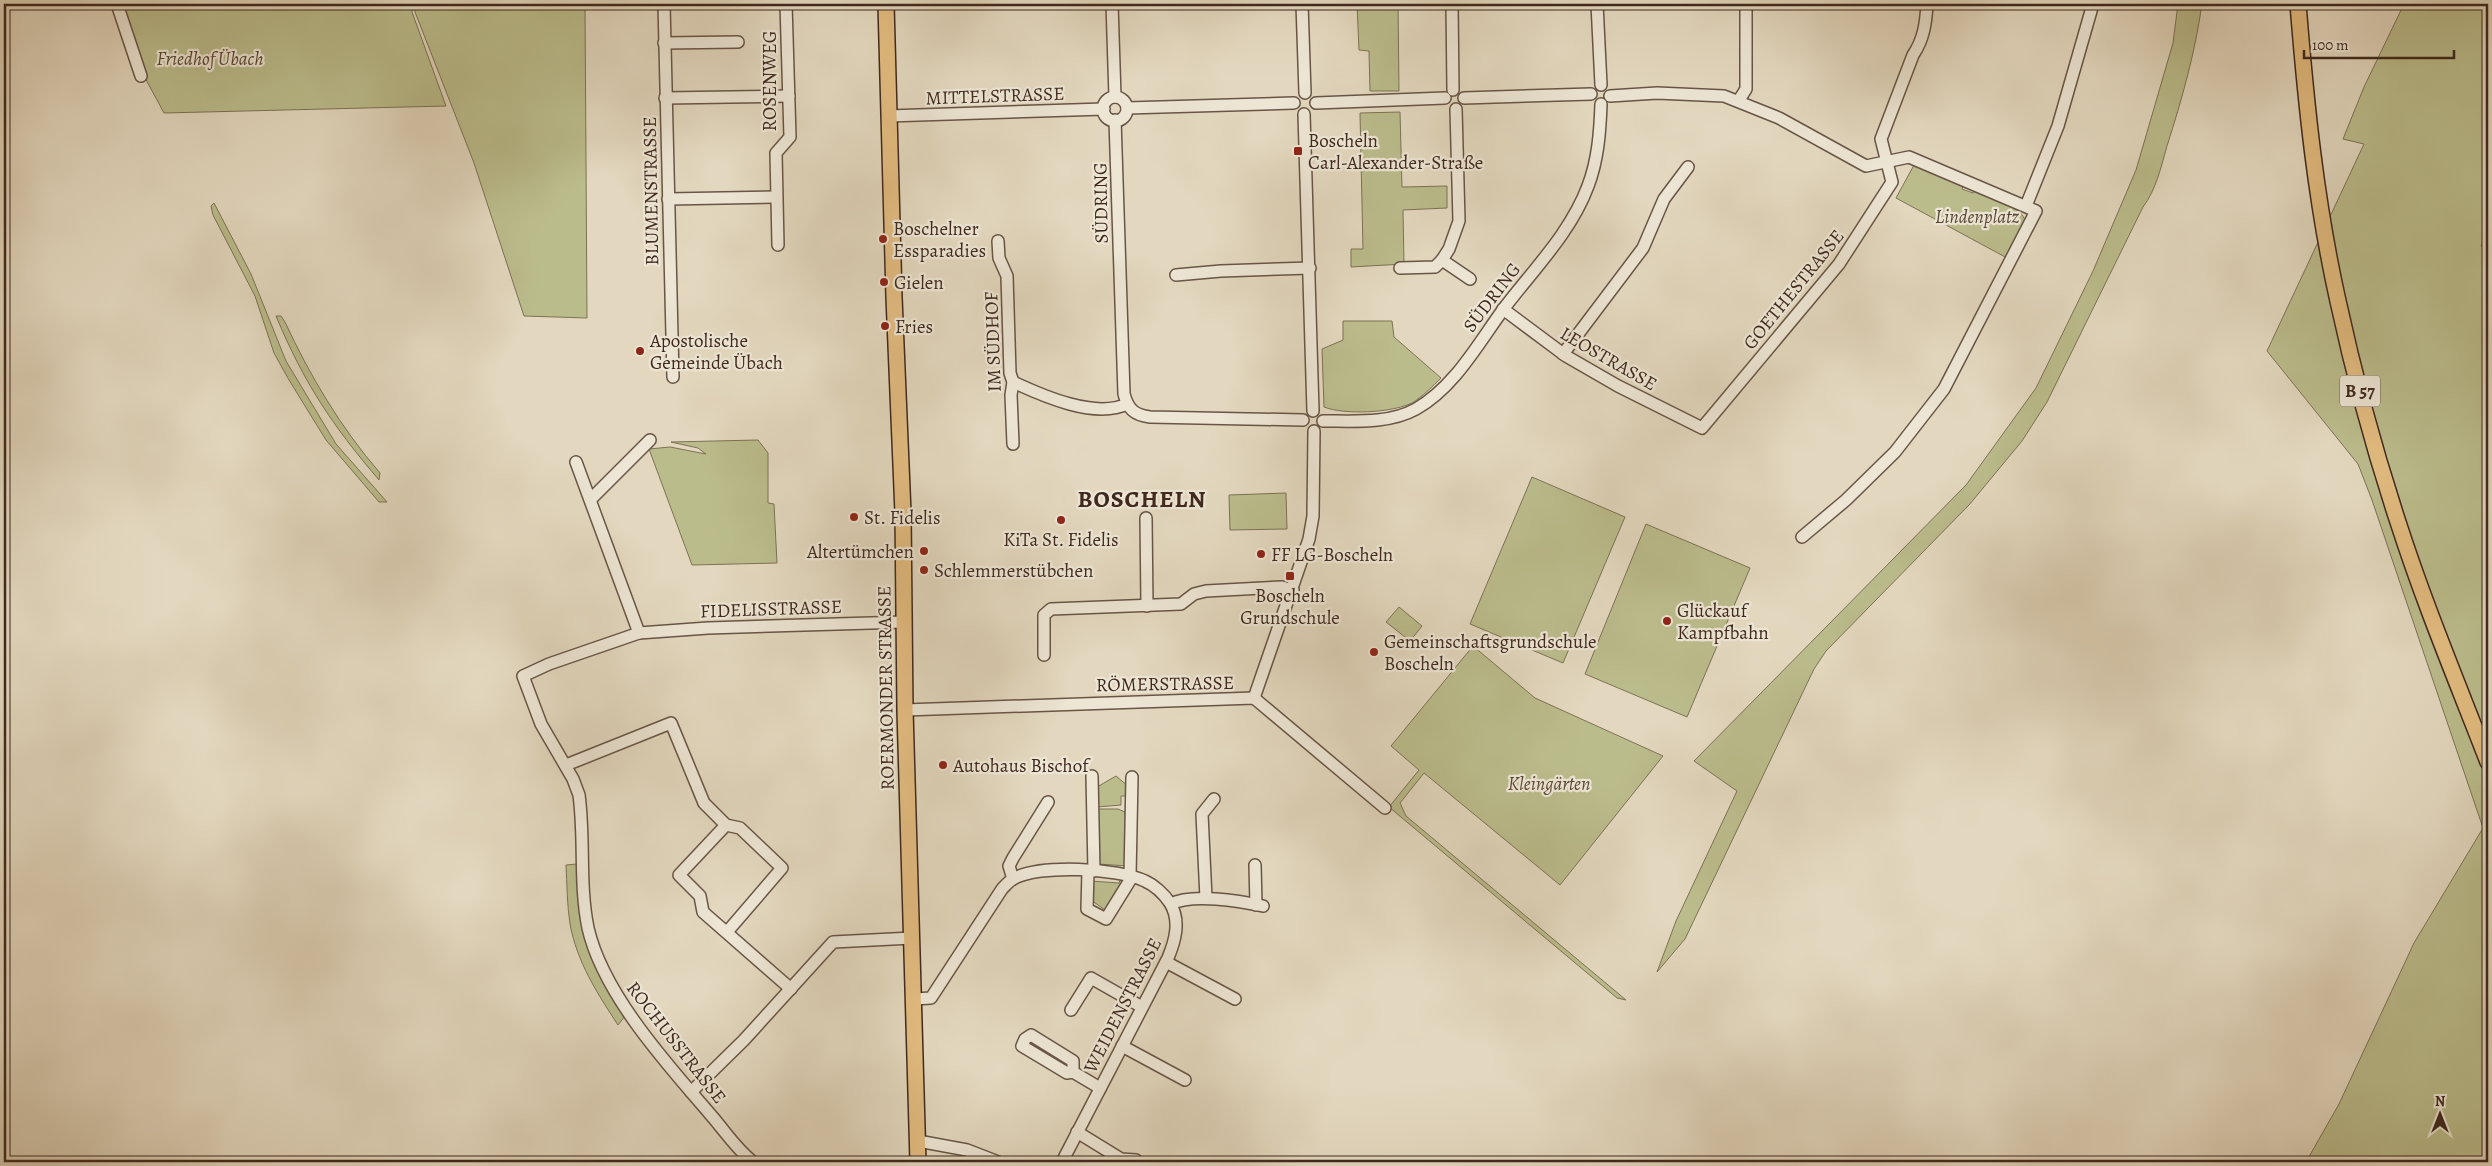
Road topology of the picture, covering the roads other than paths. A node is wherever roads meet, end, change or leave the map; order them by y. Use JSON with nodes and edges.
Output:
{"nodes":[{"id":1,"x":117,"y":4,"type":"edge"},
{"id":2,"x":664,"y":4,"type":"edge"},
{"id":3,"x":786,"y":4,"type":"edge"},
{"id":4,"x":886,"y":4,"type":"edge"},
{"id":5,"x":1112,"y":4,"type":"edge"},
{"id":6,"x":1302,"y":4,"type":"edge"},
{"id":7,"x":1452,"y":4,"type":"edge"},
{"id":8,"x":1597,"y":4,"type":"edge"},
{"id":9,"x":1746,"y":4,"type":"edge"},
{"id":10,"x":1927,"y":4,"type":"edge"},
{"id":11,"x":2093,"y":4,"type":"edge"},
{"id":12,"x":2298,"y":4,"type":"edge"},
{"id":13,"x":738,"y":42,"type":"dead end"},
{"id":14,"x":664,"y":43,"type":"junction"},
{"id":15,"x":141,"y":76,"type":"dead end"},
{"id":16,"x":1601,"y":85,"type":"junction"},
{"id":17,"x":1305,"y":93,"type":"junction"},
{"id":18,"x":1449,"y":94,"type":"junction"},
{"id":19,"x":1591,"y":94,"type":"junction"},
{"id":20,"x":789,"y":96,"type":"junction"},
{"id":21,"x":1610,"y":96,"type":"junction"},
{"id":22,"x":1115,"y":97,"type":"junction"},
{"id":23,"x":665,"y":98,"type":"junction"},
{"id":24,"x":1464,"y":98,"type":"junction"},
{"id":25,"x":1739,"y":100,"type":"junction"},
{"id":26,"x":1316,"y":102,"type":"junction"},
{"id":27,"x":1294,"y":103,"type":"junction"},
{"id":28,"x":1601,"y":104,"type":"junction"},
{"id":29,"x":1127,"y":108,"type":"junction"},
{"id":30,"x":1104,"y":109,"type":"junction"},
{"id":31,"x":1456,"y":109,"type":"junction"},
{"id":32,"x":1304,"y":114,"type":"junction"},
{"id":33,"x":888,"y":116,"type":"junction"},
{"id":34,"x":1115,"y":120,"type":"junction"},
{"id":35,"x":1888,"y":162,"type":"junction"},
{"id":36,"x":1688,"y":167,"type":"dead end"},
{"id":37,"x":776,"y":198,"type":"junction"},
{"id":38,"x":668,"y":199,"type":"junction"},
{"id":39,"x":2026,"y":206,"type":"junction"},
{"id":40,"x":998,"y":241,"type":"dead end"},
{"id":41,"x":778,"y":245,"type":"dead end"},
{"id":42,"x":1442,"y":260,"type":"junction"},
{"id":43,"x":1310,"y":268,"type":"junction"},
{"id":44,"x":1400,"y":268,"type":"dead end"},
{"id":45,"x":1176,"y":275,"type":"dead end"},
{"id":46,"x":1470,"y":279,"type":"dead end"},
{"id":47,"x":1503,"y":309,"type":"junction"},
{"id":48,"x":1563,"y":354,"type":"junction"},
{"id":49,"x":673,"y":377,"type":"dead end"},
{"id":50,"x":1013,"y":382,"type":"junction"},
{"id":51,"x":1126,"y":404,"type":"junction"},
{"id":52,"x":1313,"y":411,"type":"junction"},
{"id":53,"x":1303,"y":420,"type":"junction"},
{"id":54,"x":1323,"y":421,"type":"junction"},
{"id":55,"x":1702,"y":428,"type":"joint"},
{"id":56,"x":1314,"y":431,"type":"junction"},
{"id":57,"x":650,"y":440,"type":"dead end"},
{"id":58,"x":1013,"y":444,"type":"dead end"},
{"id":59,"x":576,"y":462,"type":"dead end"},
{"id":60,"x":591,"y":499,"type":"junction"},
{"id":61,"x":1146,"y":518,"type":"dead end"},
{"id":62,"x":1802,"y":537,"type":"dead end"},
{"id":63,"x":1293,"y":590,"type":"junction"},
{"id":64,"x":1147,"y":606,"type":"junction"},
{"id":65,"x":904,"y":622,"type":"junction"},
{"id":66,"x":639,"y":633,"type":"junction"},
{"id":67,"x":1044,"y":655,"type":"dead end"},
{"id":68,"x":523,"y":676,"type":"joint"},
{"id":69,"x":1254,"y":698,"type":"junction"},
{"id":70,"x":906,"y":710,"type":"junction"},
{"id":71,"x":2488,"y":762,"type":"edge"},
{"id":72,"x":566,"y":765,"type":"junction"},
{"id":73,"x":1092,"y":776,"type":"dead end"},
{"id":74,"x":1132,"y":777,"type":"dead end"},
{"id":75,"x":1214,"y":799,"type":"dead end"},
{"id":76,"x":1048,"y":802,"type":"dead end"},
{"id":77,"x":1386,"y":808,"type":"dead end"},
{"id":78,"x":726,"y":825,"type":"junction"},
{"id":79,"x":1255,"y":864,"type":"dead end"},
{"id":80,"x":1091,"y":871,"type":"junction"},
{"id":81,"x":1131,"y":877,"type":"junction"},
{"id":82,"x":1013,"y":879,"type":"junction"},
{"id":83,"x":1206,"y":898,"type":"junction"},
{"id":84,"x":1171,"y":904,"type":"junction"},
{"id":85,"x":727,"y":932,"type":"junction"},
{"id":86,"x":912,"y":938,"type":"junction"},
{"id":87,"x":1166,"y":962,"type":"junction"},
{"id":88,"x":791,"y":989,"type":"junction"},
{"id":89,"x":914,"y":999,"type":"junction"},
{"id":90,"x":1235,"y":999,"type":"dead end"},
{"id":91,"x":1142,"y":1007,"type":"junction"},
{"id":92,"x":1071,"y":1010,"type":"dead end"},
{"id":93,"x":1122,"y":1046,"type":"junction"},
{"id":94,"x":1073,"y":1072,"type":"dead end"},
{"id":95,"x":1185,"y":1080,"type":"dead end"},
{"id":96,"x":1100,"y":1088,"type":"junction"},
{"id":97,"x":691,"y":1092,"type":"junction"},
{"id":98,"x":1077,"y":1132,"type":"junction"},
{"id":99,"x":918,"y":1141,"type":"junction"},
{"id":100,"x":1136,"y":1160,"type":"dead end"},
{"id":101,"x":753,"y":1162,"type":"edge"},
{"id":102,"x":918,"y":1162,"type":"edge"},
{"id":103,"x":998,"y":1162,"type":"edge"},
{"id":104,"x":1062,"y":1162,"type":"edge"}],
"edges":[{"from":1,"to":15,"type":"street"},
{"from":2,"to":14,"type":"street","name":"BLUMENSTRASSE"},
{"from":3,"to":20,"type":"street","name":"ROSENWEG"},
{"from":4,"to":33,"type":"main road","name":"ROERMONDER STRASSE"},
{"from":5,"to":22,"type":"street"},
{"from":6,"to":17,"type":"street"},
{"from":7,"to":18,"type":"street"},
{"from":8,"to":16,"type":"street"},
{"from":9,"to":25,"type":"street"},
{"from":10,"to":35,"type":"street","name":"GOETHESTRASSE"},
{"from":11,"to":39,"type":"street"},
{"from":12,"to":71,"type":"main road","number":"B 57"},
{"from":13,"to":14,"type":"street"},
{"from":14,"to":23,"type":"street","name":"BLUMENSTRASSE"},
{"from":16,"to":19,"type":"street"},
{"from":16,"to":21,"type":"street"},
{"from":17,"to":26,"type":"street"},
{"from":17,"to":27,"type":"street"},
{"from":18,"to":24,"type":"street"},
{"from":18,"to":26,"type":"street"},
{"from":18,"to":31,"type":"street"},
{"from":19,"to":24,"type":"street"},
{"from":19,"to":28,"type":"street"},
{"from":20,"to":23,"type":"street"},
{"from":20,"to":37,"type":"street","name":"ROSENWEG"},
{"from":21,"to":25,"type":"street"},
{"from":21,"to":28,"type":"street"},
{"from":22,"to":29,"type":"street"},
{"from":22,"to":30,"type":"street"},
{"from":23,"to":38,"type":"street","name":"BLUMENSTRASSE"},
{"from":24,"to":31,"type":"street"},
{"from":25,"to":35,"type":"street"},
{"from":26,"to":32,"type":"street"},
{"from":27,"to":29,"type":"street"},
{"from":27,"to":32,"type":"street"},
{"from":28,"to":47,"type":"street","name":"SÜDRING"},
{"from":29,"to":34,"type":"street"},
{"from":30,"to":33,"type":"street","name":"MITTELSTRASSE"},
{"from":30,"to":34,"type":"street"},
{"from":31,"to":42,"type":"street"},
{"from":32,"to":43,"type":"street"},
{"from":33,"to":65,"type":"main road","name":"ROERMONDER STRASSE"},
{"from":34,"to":51,"type":"street","name":"SÜDRING"},
{"from":35,"to":39,"type":"street"},
{"from":35,"to":55,"type":"street","name":"GOETHESTRASSE"},
{"from":36,"to":48,"type":"street"},
{"from":37,"to":38,"type":"street"},
{"from":37,"to":41,"type":"street","name":"ROSENWEG"},
{"from":38,"to":49,"type":"street","name":"BLUMENSTRASSE"},
{"from":39,"to":62,"type":"street"},
{"from":40,"to":50,"type":"street","name":"IM SÜDHOF"},
{"from":42,"to":44,"type":"street"},
{"from":42,"to":46,"type":"street"},
{"from":43,"to":45,"type":"street"},
{"from":43,"to":52,"type":"street"},
{"from":47,"to":48,"type":"street","name":"LEOSTRASSE"},
{"from":47,"to":54,"type":"street","name":"SÜDRING"},
{"from":48,"to":55,"type":"street","name":"LEOSTRASSE"},
{"from":50,"to":51,"type":"street"},
{"from":50,"to":58,"type":"street","name":"IM SÜDHOF"},
{"from":51,"to":53,"type":"street"},
{"from":52,"to":53,"type":"street"},
{"from":52,"to":54,"type":"street"},
{"from":53,"to":56,"type":"street"},
{"from":54,"to":56,"type":"street"},
{"from":56,"to":63,"type":"street"},
{"from":57,"to":60,"type":"street"},
{"from":59,"to":60,"type":"street"},
{"from":60,"to":66,"type":"street"},
{"from":61,"to":64,"type":"street"},
{"from":63,"to":64,"type":"street"},
{"from":63,"to":69,"type":"street"},
{"from":64,"to":67,"type":"street"},
{"from":65,"to":66,"type":"street","name":"FIDELISSTRASSE"},
{"from":65,"to":70,"type":"main road","name":"ROERMONDER STRASSE"},
{"from":66,"to":68,"type":"street","name":"FIDELISSTRASSE"},
{"from":68,"to":72,"type":"street","name":"ROCHUSSTRASSE"},
{"from":69,"to":70,"type":"street","name":"RÖMERSTRASSE"},
{"from":69,"to":77,"type":"street","name":"RÖMERSTRASSE"},
{"from":70,"to":86,"type":"main road","name":"ROERMONDER STRASSE"},
{"from":72,"to":78,"type":"street"},
{"from":72,"to":97,"type":"street","name":"ROCHUSSTRASSE"},
{"from":73,"to":80,"type":"street"},
{"from":74,"to":81,"type":"street"},
{"from":75,"to":83,"type":"street"},
{"from":76,"to":82,"type":"street"},
{"from":78,"to":85,"type":"street"},
{"from":78,"to":85,"type":"street"},
{"from":79,"to":83,"type":"street"},
{"from":80,"to":81,"type":"street"},
{"from":80,"to":81,"type":"street"},
{"from":80,"to":82,"type":"street"},
{"from":81,"to":84,"type":"street"},
{"from":82,"to":89,"type":"street"},
{"from":83,"to":84,"type":"street"},
{"from":84,"to":87,"type":"street","name":"WEIDENSTRASSE"},
{"from":85,"to":88,"type":"street"},
{"from":86,"to":88,"type":"street"},
{"from":86,"to":89,"type":"main road","name":"ROERMONDER STRASSE"},
{"from":87,"to":90,"type":"street"},
{"from":87,"to":91,"type":"street","name":"WEIDENSTRASSE"},
{"from":88,"to":97,"type":"street"},
{"from":89,"to":99,"type":"main road","name":"ROERMONDER STRASSE"},
{"from":91,"to":92,"type":"street"},
{"from":91,"to":93,"type":"street","name":"WEIDENSTRASSE"},
{"from":93,"to":95,"type":"street"},
{"from":93,"to":96,"type":"street","name":"WEIDENSTRASSE"},
{"from":94,"to":96,"type":"street"},
{"from":96,"to":98,"type":"street","name":"WEIDENSTRASSE"},
{"from":97,"to":101,"type":"street","name":"ROCHUSSTRASSE"},
{"from":98,"to":100,"type":"street"},
{"from":98,"to":104,"type":"street","name":"WEIDENSTRASSE"},
{"from":99,"to":102,"type":"main road","name":"ROERMONDER STRASSE"},
{"from":99,"to":103,"type":"street"}]}
